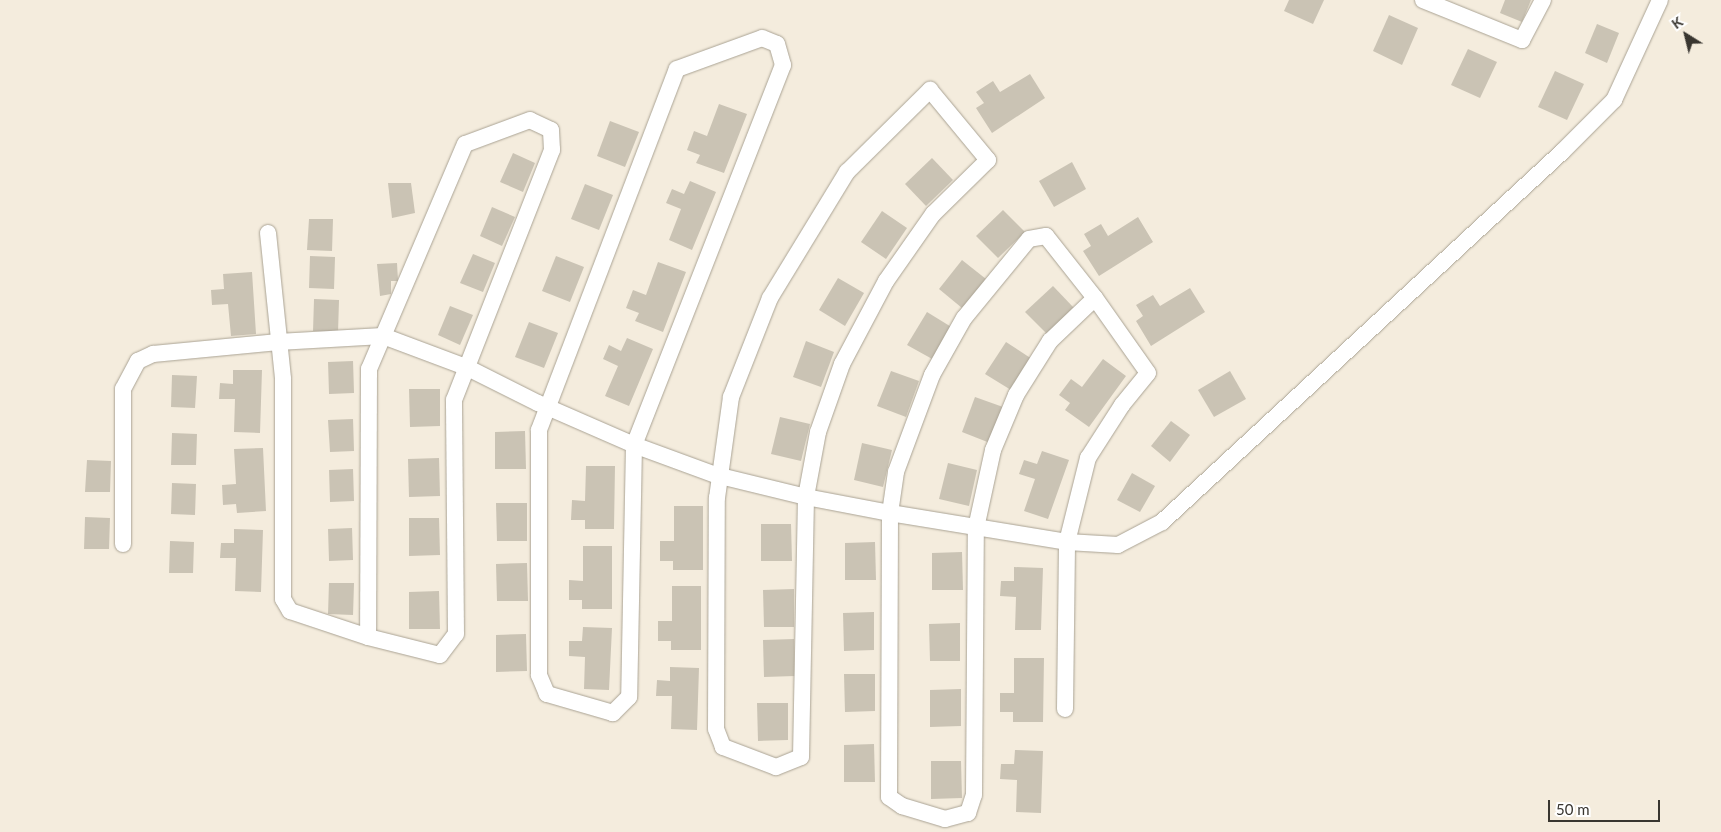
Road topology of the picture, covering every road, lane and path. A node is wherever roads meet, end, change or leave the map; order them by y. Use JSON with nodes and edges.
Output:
{"nodes":[{"id":1,"x":1543,"y":0,"type":"edge"},
{"id":2,"x":1660,"y":0,"type":"edge"},
{"id":3,"x":1434,"y":2,"type":"edge"},
{"id":4,"x":268,"y":233,"type":"dead end"},
{"id":5,"x":1095,"y":298,"type":"junction"},
{"id":6,"x":382,"y":336,"type":"junction"},
{"id":7,"x":278,"y":342,"type":"junction"},
{"id":8,"x":466,"y":367,"type":"junction"},
{"id":9,"x":548,"y":407,"type":"junction"},
{"id":10,"x":634,"y":445,"type":"junction"},
{"id":11,"x":720,"y":476,"type":"junction"},
{"id":12,"x":806,"y":497,"type":"junction"},
{"id":13,"x":890,"y":513,"type":"junction"},
{"id":14,"x":976,"y":528,"type":"junction"},
{"id":15,"x":1067,"y":542,"type":"junction"},
{"id":16,"x":123,"y":544,"type":"dead end"},
{"id":17,"x":368,"y":637,"type":"junction"},
{"id":18,"x":1065,"y":709,"type":"dead end"}],
"edges":[{"from":1,"to":3,"type":"street"},
{"from":2,"to":15,"type":"street"},
{"from":4,"to":7,"type":"street"},
{"from":5,"to":13,"type":"street"},
{"from":5,"to":14,"type":"street"},
{"from":5,"to":15,"type":"street"},
{"from":6,"to":7,"type":"street"},
{"from":6,"to":8,"type":"street"},
{"from":6,"to":8,"type":"street"},
{"from":6,"to":17,"type":"street"},
{"from":7,"to":16,"type":"street"},
{"from":7,"to":17,"type":"street"},
{"from":8,"to":9,"type":"street"},
{"from":8,"to":17,"type":"street"},
{"from":9,"to":10,"type":"street"},
{"from":9,"to":10,"type":"street"},
{"from":9,"to":10,"type":"street"},
{"from":10,"to":11,"type":"street"},
{"from":11,"to":12,"type":"street"},
{"from":11,"to":12,"type":"street"},
{"from":11,"to":12,"type":"street"},
{"from":12,"to":13,"type":"street"},
{"from":13,"to":14,"type":"street"},
{"from":13,"to":14,"type":"street"},
{"from":14,"to":15,"type":"street"},
{"from":15,"to":18,"type":"street"}]}
